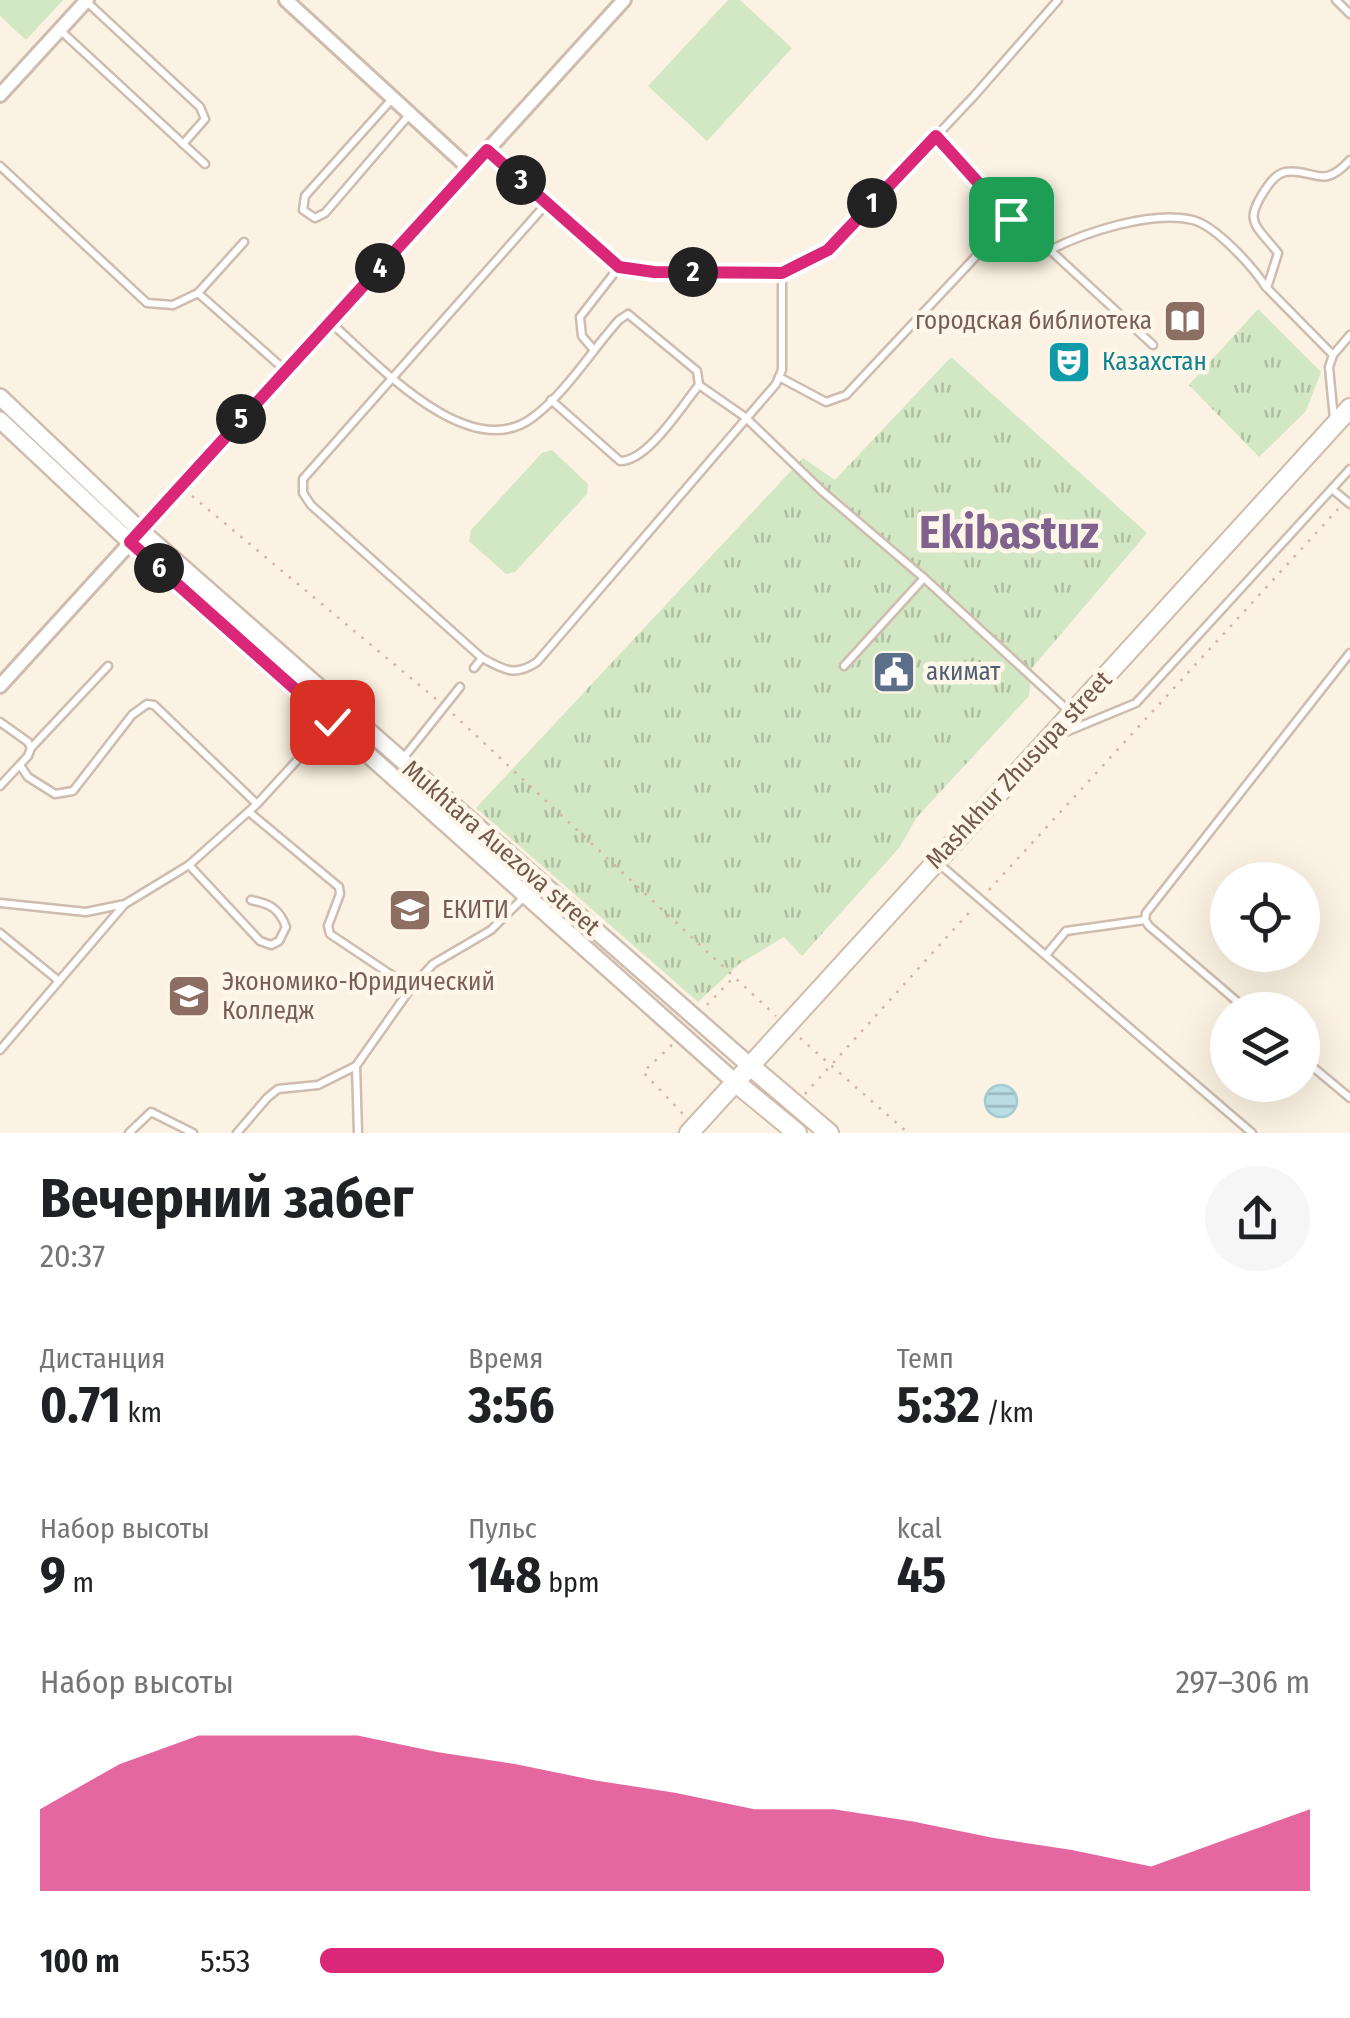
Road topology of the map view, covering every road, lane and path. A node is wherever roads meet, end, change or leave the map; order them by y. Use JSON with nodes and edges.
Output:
{"nodes":[{"id":1,"x":86,"y":0,"type":"edge"},
{"id":2,"x":286,"y":0,"type":"edge"},
{"id":3,"x":624,"y":0,"type":"edge"},
{"id":4,"x":1058,"y":0,"type":"edge"},
{"id":5,"x":1336,"y":0,"type":"edge"},
{"id":6,"x":1350,"y":14,"type":"edge"},
{"id":7,"x":60,"y":30,"type":"junction"},
{"id":8,"x":0,"y":95,"type":"edge"},
{"id":9,"x":392,"y":98,"type":"junction"},
{"id":10,"x":410,"y":114,"type":"junction"},
{"id":11,"x":936,"y":136,"type":"junction"},
{"id":12,"x":183,"y":144,"type":"junction"},
{"id":13,"x":487,"y":150,"type":"junction"},
{"id":14,"x":1350,"y":160,"type":"edge"},
{"id":15,"x":206,"y":164,"type":"dead end"},
{"id":16,"x":0,"y":166,"type":"edge"},
{"id":17,"x":470,"y":169,"type":"junction"},
{"id":18,"x":547,"y":203,"type":"junction"},
{"id":19,"x":1011,"y":219,"type":"junction"},
{"id":20,"x":244,"y":242,"type":"dead end"},
{"id":21,"x":1050,"y":250,"type":"junction"},
{"id":22,"x":619,"y":267,"type":"junction"},
{"id":23,"x":782,"y":273,"type":"junction"},
{"id":24,"x":1267,"y":288,"type":"junction"},
{"id":25,"x":198,"y":294,"type":"junction"},
{"id":26,"x":330,"y":322,"type":"junction"},
{"id":27,"x":1350,"y":335,"type":"edge"},
{"id":28,"x":1153,"y":345,"type":"dead end"},
{"id":29,"x":593,"y":349,"type":"junction"},
{"id":30,"x":1334,"y":354,"type":"junction"},
{"id":31,"x":286,"y":370,"type":"junction"},
{"id":32,"x":779,"y":377,"type":"junction"},
{"id":33,"x":394,"y":378,"type":"junction"},
{"id":34,"x":698,"y":386,"type":"junction"},
{"id":35,"x":0,"y":396,"type":"edge"},
{"id":36,"x":551,"y":400,"type":"junction"},
{"id":37,"x":1350,"y":408,"type":"edge"},
{"id":38,"x":745,"y":417,"type":"junction"},
{"id":39,"x":0,"y":420,"type":"edge"},
{"id":40,"x":1334,"y":425,"type":"junction"},
{"id":41,"x":1350,"y":469,"type":"edge"},
{"id":42,"x":180,"y":486,"type":"junction"},
{"id":43,"x":1332,"y":489,"type":"junction"},
{"id":44,"x":1348,"y":503,"type":"edge"},
{"id":45,"x":135,"y":536,"type":"junction"},
{"id":46,"x":924,"y":578,"type":"junction"},
{"id":47,"x":1350,"y":653,"type":"edge"},
{"id":48,"x":482,"y":658,"type":"junction"},
{"id":49,"x":108,"y":666,"type":"dead end"},
{"id":50,"x":844,"y":666,"type":"dead end"},
{"id":51,"x":474,"y":668,"type":"dead end"},
{"id":52,"x":0,"y":686,"type":"edge"},
{"id":53,"x":460,"y":687,"type":"dead end"},
{"id":54,"x":444,"y":706,"type":"junction"},
{"id":55,"x":1072,"y":713,"type":"junction"},
{"id":56,"x":338,"y":716,"type":"junction"},
{"id":57,"x":0,"y":722,"type":"edge"},
{"id":58,"x":1046,"y":740,"type":"junction"},
{"id":59,"x":31,"y":748,"type":"junction"},
{"id":60,"x":20,"y":764,"type":"junction"},
{"id":61,"x":397,"y":767,"type":"junction"},
{"id":62,"x":0,"y":786,"type":"edge"},
{"id":63,"x":257,"y":804,"type":"junction"},
{"id":64,"x":248,"y":812,"type":"junction"},
{"id":65,"x":936,"y":861,"type":"junction"},
{"id":66,"x":190,"y":866,"type":"junction"},
{"id":67,"x":527,"y":894,"type":"junction"},
{"id":68,"x":981,"y":899,"type":"junction"},
{"id":69,"x":251,"y":900,"type":"dead end"},
{"id":70,"x":0,"y":903,"type":"edge"},
{"id":71,"x":125,"y":904,"type":"junction"},
{"id":72,"x":1145,"y":920,"type":"junction"},
{"id":73,"x":0,"y":932,"type":"edge"},
{"id":74,"x":1046,"y":955,"type":"junction"},
{"id":75,"x":59,"y":981,"type":"junction"},
{"id":76,"x":410,"y":988,"type":"junction"},
{"id":77,"x":1227,"y":992,"type":"edge"},
{"id":78,"x":785,"y":1025,"type":"junction"},
{"id":79,"x":0,"y":1050,"type":"edge"},
{"id":80,"x":831,"y":1064,"type":"junction"},
{"id":81,"x":749,"y":1065,"type":"junction"},
{"id":82,"x":356,"y":1066,"type":"junction"},
{"id":83,"x":643,"y":1072,"type":"dead end"},
{"id":84,"x":1320,"y":1073,"type":"edge"},
{"id":85,"x":736,"y":1082,"type":"junction"},
{"id":86,"x":1350,"y":1098,"type":"edge"},
{"id":87,"x":796,"y":1104,"type":"junction"},
{"id":88,"x":692,"y":1130,"type":"edge"},
{"id":89,"x":129,"y":1133,"type":"edge"},
{"id":90,"x":193,"y":1133,"type":"edge"},
{"id":91,"x":237,"y":1133,"type":"edge"},
{"id":92,"x":358,"y":1133,"type":"edge"},
{"id":93,"x":797,"y":1133,"type":"edge"},
{"id":94,"x":829,"y":1133,"type":"edge"},
{"id":95,"x":908,"y":1133,"type":"edge"},
{"id":96,"x":1252,"y":1133,"type":"edge"}],
"edges":[{"from":1,"to":7,"type":"street"},
{"from":1,"to":12,"type":"lane"},
{"from":2,"to":9,"type":"street"},
{"from":3,"to":13,"type":"street"},
{"from":4,"to":11,"type":"lane"},
{"from":5,"to":6,"type":"lane"},
{"from":7,"to":8,"type":"street"},
{"from":7,"to":12,"type":"lane"},
{"from":9,"to":10,"type":"street"},
{"from":9,"to":10,"type":"lane"},
{"from":10,"to":17,"type":"street"},
{"from":11,"to":19,"type":"lane"},
{"from":11,"to":23,"type":"lane"},
{"from":12,"to":15,"type":"lane"},
{"from":13,"to":17,"type":"street"},
{"from":13,"to":18,"type":"lane"},
{"from":14,"to":24,"type":"lane"},
{"from":16,"to":25,"type":"lane"},
{"from":17,"to":26,"type":"street"},
{"from":18,"to":22,"type":"lane"},
{"from":18,"to":33,"type":"lane"},
{"from":19,"to":21,"type":"lane"},
{"from":19,"to":32,"type":"lane"},
{"from":20,"to":25,"type":"lane"},
{"from":21,"to":24,"type":"lane"},
{"from":21,"to":28,"type":"lane"},
{"from":22,"to":23,"type":"lane"},
{"from":22,"to":29,"type":"lane"},
{"from":23,"to":32,"type":"lane"},
{"from":24,"to":30,"type":"lane"},
{"from":25,"to":31,"type":"lane"},
{"from":26,"to":31,"type":"street"},
{"from":26,"to":33,"type":"lane"},
{"from":27,"to":30,"type":"lane"},
{"from":29,"to":34,"type":"lane"},
{"from":29,"to":36,"type":"lane"},
{"from":30,"to":40,"type":"lane"},
{"from":31,"to":42,"type":"street"},
{"from":32,"to":38,"type":"lane"},
{"from":33,"to":36,"type":"lane"},
{"from":33,"to":48,"type":"lane"},
{"from":34,"to":36,"type":"lane"},
{"from":34,"to":38,"type":"lane"},
{"from":35,"to":45,"type":"street","name":"Mukhtara Auezova street"},
{"from":37,"to":40,"type":"main road","name":"Mashkhur Zhusupa street"},
{"from":38,"to":46,"type":"lane"},
{"from":38,"to":48,"type":"lane"},
{"from":39,"to":45,"type":"street","name":"Mukhtara Auezova street"},
{"from":40,"to":55,"type":"main road","name":"Mashkhur Zhusupa street"},
{"from":41,"to":43,"type":"lane"},
{"from":42,"to":45,"type":"street"},
{"from":42,"to":54,"type":"path"},
{"from":43,"to":44,"type":"lane"},
{"from":43,"to":58,"type":"lane"},
{"from":44,"to":68,"type":"path"},
{"from":45,"to":52,"type":"street"},
{"from":45,"to":56,"type":"street","name":"Mukhtara Auezova street"},
{"from":46,"to":50,"type":"lane"},
{"from":46,"to":55,"type":"lane"},
{"from":47,"to":72,"type":"lane"},
{"from":48,"to":51,"type":"lane"},
{"from":49,"to":59,"type":"lane"},
{"from":53,"to":54,"type":"lane"},
{"from":54,"to":61,"type":"lane"},
{"from":54,"to":78,"type":"path"},
{"from":55,"to":58,"type":"main road","name":"Mashkhur Zhusupa street"},
{"from":56,"to":61,"type":"street","name":"Mukhtara Auezova street"},
{"from":56,"to":63,"type":"lane"},
{"from":57,"to":59,"type":"lane"},
{"from":58,"to":65,"type":"main road","name":"Mashkhur Zhusupa street"},
{"from":59,"to":60,"type":"lane"},
{"from":60,"to":62,"type":"lane"},
{"from":60,"to":63,"type":"lane"},
{"from":61,"to":67,"type":"street","name":"Mukhtara Auezova street"},
{"from":61,"to":81,"type":"street","name":"Mukhtara Auezova street"},
{"from":63,"to":64,"type":"lane"},
{"from":64,"to":66,"type":"lane"},
{"from":64,"to":76,"type":"lane"},
{"from":65,"to":68,"type":"lane"},
{"from":65,"to":78,"type":"main road","name":"Mashkhur Zhusupa street"},
{"from":66,"to":69,"type":"lane"},
{"from":66,"to":71,"type":"lane"},
{"from":67,"to":76,"type":"lane"},
{"from":67,"to":85,"type":"street","name":"Mukhtara Auezova street"},
{"from":68,"to":74,"type":"lane"},
{"from":68,"to":80,"type":"path"},
{"from":70,"to":71,"type":"lane"},
{"from":71,"to":75,"type":"lane"},
{"from":72,"to":74,"type":"lane"},
{"from":72,"to":77,"type":"lane"},
{"from":73,"to":75,"type":"lane"},
{"from":74,"to":96,"type":"lane"},
{"from":75,"to":79,"type":"lane"},
{"from":76,"to":82,"type":"lane"},
{"from":78,"to":80,"type":"path"},
{"from":78,"to":81,"type":"main road","name":"Mashkhur Zhusupa street"},
{"from":80,"to":87,"type":"path"},
{"from":80,"to":95,"type":"path"},
{"from":81,"to":85,"type":"main road","name":"Mashkhur Zhusupa street"},
{"from":81,"to":87,"type":"main road","name":"Mukhtara Auezova street"},
{"from":82,"to":91,"type":"lane"},
{"from":82,"to":92,"type":"lane"},
{"from":83,"to":88,"type":"path"},
{"from":84,"to":86,"type":"lane"},
{"from":85,"to":88,"type":"main road","name":"Mashkhur Zhusupa street"},
{"from":85,"to":93,"type":"main road","name":"Mukhtara Auezova street"},
{"from":87,"to":94,"type":"main road","name":"Mukhtara Auezova street"},
{"from":89,"to":90,"type":"lane"}]}
